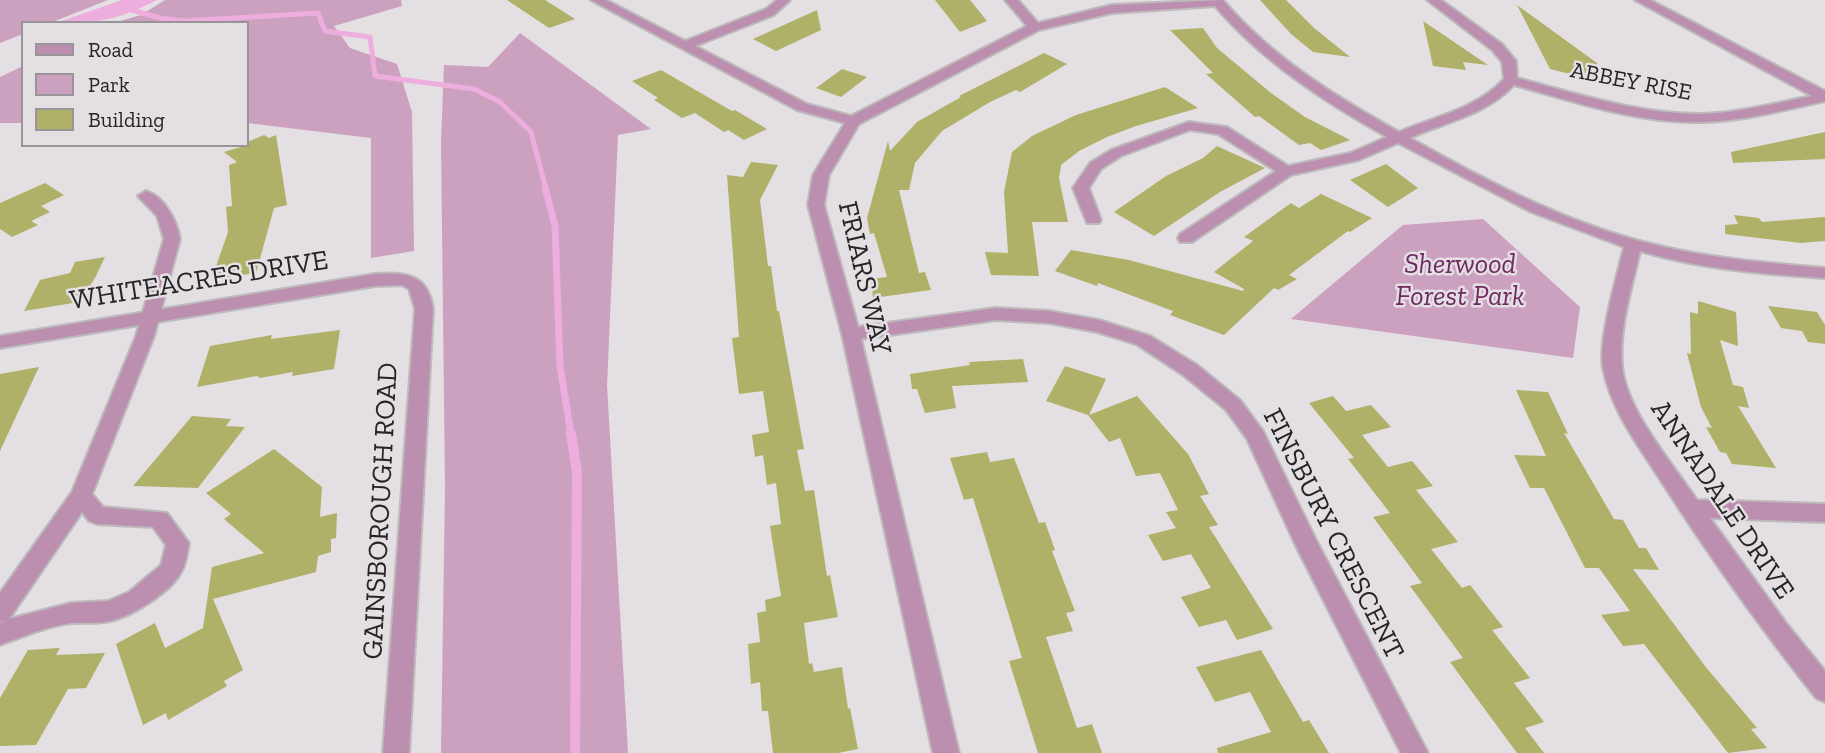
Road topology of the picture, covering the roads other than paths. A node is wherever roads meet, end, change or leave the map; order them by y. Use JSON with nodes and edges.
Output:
{"nodes":[{"id":1,"x":597,"y":0,"type":"edge"},
{"id":2,"x":784,"y":0,"type":"edge"},
{"id":3,"x":1011,"y":0,"type":"edge"},
{"id":4,"x":1433,"y":0,"type":"edge"},
{"id":5,"x":1641,"y":0,"type":"edge"},
{"id":6,"x":1217,"y":1,"type":"edge"},
{"id":7,"x":1035,"y":27,"type":"junction"},
{"id":8,"x":684,"y":46,"type":"junction"},
{"id":9,"x":1511,"y":80,"type":"junction"},
{"id":10,"x":1825,"y":97,"type":"edge"},
{"id":11,"x":853,"y":121,"type":"junction"},
{"id":12,"x":1398,"y":137,"type":"junction"},
{"id":13,"x":1286,"y":171,"type":"junction"},
{"id":14,"x":146,"y":196,"type":"dead end"},
{"id":15,"x":1093,"y":220,"type":"dead end"},
{"id":16,"x":1186,"y":238,"type":"dead end"},
{"id":17,"x":1633,"y":244,"type":"junction"},
{"id":18,"x":1825,"y":273,"type":"edge"},
{"id":19,"x":407,"y":281,"type":"joint"},
{"id":20,"x":150,"y":317,"type":"junction"},
{"id":21,"x":851,"y":334,"type":"junction"},
{"id":22,"x":0,"y":342,"type":"edge"},
{"id":23,"x":81,"y":496,"type":"junction"},
{"id":24,"x":1691,"y":509,"type":"junction"},
{"id":25,"x":1825,"y":513,"type":"edge"},
{"id":26,"x":0,"y":612,"type":"edge"},
{"id":27,"x":0,"y":634,"type":"edge"},
{"id":28,"x":1825,"y":690,"type":"edge"},
{"id":29,"x":396,"y":753,"type":"edge"},
{"id":30,"x":946,"y":753,"type":"edge"},
{"id":31,"x":1415,"y":753,"type":"edge"}],
"edges":[{"from":1,"to":8,"type":"street"},
{"from":2,"to":8,"type":"street"},
{"from":3,"to":7,"type":"street"},
{"from":4,"to":9,"type":"street"},
{"from":5,"to":10,"type":"street"},
{"from":6,"to":7,"type":"street"},
{"from":6,"to":12,"type":"street"},
{"from":7,"to":11,"type":"street"},
{"from":8,"to":11,"type":"street"},
{"from":9,"to":10,"type":"street","name":"ABBEY RISE"},
{"from":9,"to":12,"type":"street"},
{"from":11,"to":21,"type":"street","name":"FRIARS WAY"},
{"from":12,"to":13,"type":"street"},
{"from":12,"to":17,"type":"street"},
{"from":13,"to":15,"type":"street"},
{"from":13,"to":16,"type":"street"},
{"from":14,"to":20,"type":"street"},
{"from":17,"to":18,"type":"street"},
{"from":17,"to":24,"type":"street","name":"ANNADALE DRIVE"},
{"from":19,"to":20,"type":"street","name":"WHITEACRES DRIVE"},
{"from":19,"to":29,"type":"street","name":"GAINSBOROUGH ROAD"},
{"from":20,"to":22,"type":"street","name":"WHITEACRES DRIVE"},
{"from":20,"to":23,"type":"street"},
{"from":21,"to":30,"type":"street","name":"FRIARS WAY"},
{"from":21,"to":31,"type":"street","name":"FINSBURY CRESCENT"},
{"from":23,"to":26,"type":"street"},
{"from":23,"to":27,"type":"street"},
{"from":24,"to":25,"type":"street"},
{"from":24,"to":28,"type":"street","name":"ANNADALE DRIVE"}]}
